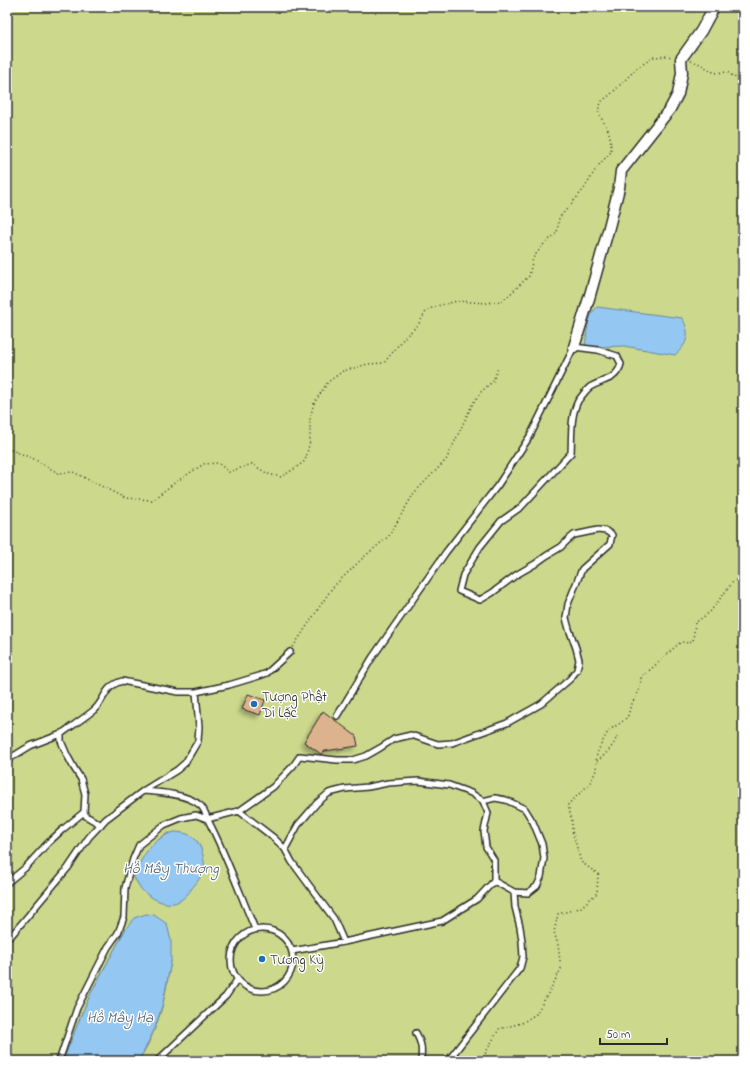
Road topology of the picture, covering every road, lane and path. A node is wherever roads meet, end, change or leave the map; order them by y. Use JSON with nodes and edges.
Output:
{"nodes":[{"id":1,"x":714,"y":7,"type":"edge"},
{"id":2,"x":681,"y":59,"type":"junction"},
{"id":3,"x":743,"y":83,"type":"edge"},
{"id":4,"x":574,"y":347,"type":"junction"},
{"id":5,"x":498,"y":368,"type":"dead end"},
{"id":6,"x":7,"y":450,"type":"edge"},
{"id":7,"x":743,"y":575,"type":"edge"},
{"id":8,"x":290,"y":652,"type":"joint"},
{"id":9,"x":196,"y":692,"type":"junction"},
{"id":10,"x":337,"y":716,"type":"dead end"},
{"id":11,"x":61,"y":734,"type":"junction"},
{"id":12,"x":617,"y":736,"type":"dead end"},
{"id":13,"x":7,"y":760,"type":"edge"},
{"id":14,"x":597,"y":761,"type":"junction"},
{"id":15,"x":143,"y":790,"type":"junction"},
{"id":16,"x":483,"y":801,"type":"junction"},
{"id":17,"x":84,"y":812,"type":"junction"},
{"id":18,"x":239,"y":812,"type":"junction"},
{"id":19,"x":207,"y":819,"type":"junction"},
{"id":20,"x":101,"y":825,"type":"junction"},
{"id":21,"x":285,"y":849,"type":"junction"},
{"id":22,"x":494,"y":882,"type":"junction"},
{"id":23,"x":7,"y":883,"type":"edge"},
{"id":24,"x":514,"y":892,"type":"junction"},
{"id":25,"x":255,"y":930,"type":"junction"},
{"id":26,"x":7,"y":938,"type":"edge"},
{"id":27,"x":344,"y":942,"type":"junction"},
{"id":28,"x":292,"y":951,"type":"junction"},
{"id":29,"x":237,"y":980,"type":"junction"},
{"id":30,"x":416,"y":1033,"type":"dead end"},
{"id":31,"x":59,"y":1061,"type":"edge"},
{"id":32,"x":156,"y":1061,"type":"edge"},
{"id":33,"x":421,"y":1061,"type":"edge"},
{"id":34,"x":446,"y":1061,"type":"edge"},
{"id":35,"x":482,"y":1061,"type":"edge"}],
"edges":[{"from":1,"to":2,"type":"street"},
{"from":2,"to":3,"type":"path"},
{"from":2,"to":4,"type":"street"},
{"from":2,"to":6,"type":"path"},
{"from":4,"to":10,"type":"lane"},
{"from":4,"to":18,"type":"lane"},
{"from":5,"to":8,"type":"path"},
{"from":7,"to":14,"type":"path"},
{"from":8,"to":9,"type":"lane"},
{"from":9,"to":11,"type":"lane"},
{"from":9,"to":15,"type":"lane"},
{"from":11,"to":13,"type":"lane"},
{"from":11,"to":17,"type":"lane"},
{"from":12,"to":14,"type":"path"},
{"from":14,"to":35,"type":"path"},
{"from":15,"to":19,"type":"lane"},
{"from":15,"to":20,"type":"lane"},
{"from":16,"to":21,"type":"lane"},
{"from":16,"to":22,"type":"lane"},
{"from":16,"to":24,"type":"lane"},
{"from":17,"to":20,"type":"lane"},
{"from":17,"to":23,"type":"lane"},
{"from":18,"to":19,"type":"lane"},
{"from":18,"to":21,"type":"lane"},
{"from":19,"to":25,"type":"lane"},
{"from":19,"to":31,"type":"lane"},
{"from":20,"to":26,"type":"lane"},
{"from":21,"to":27,"type":"lane"},
{"from":22,"to":24,"type":"lane"},
{"from":22,"to":27,"type":"lane"},
{"from":24,"to":34,"type":"lane"},
{"from":25,"to":28,"type":"lane"},
{"from":25,"to":29,"type":"lane"},
{"from":27,"to":28,"type":"lane"},
{"from":28,"to":29,"type":"lane"},
{"from":29,"to":32,"type":"lane"},
{"from":30,"to":33,"type":"lane"}]}
